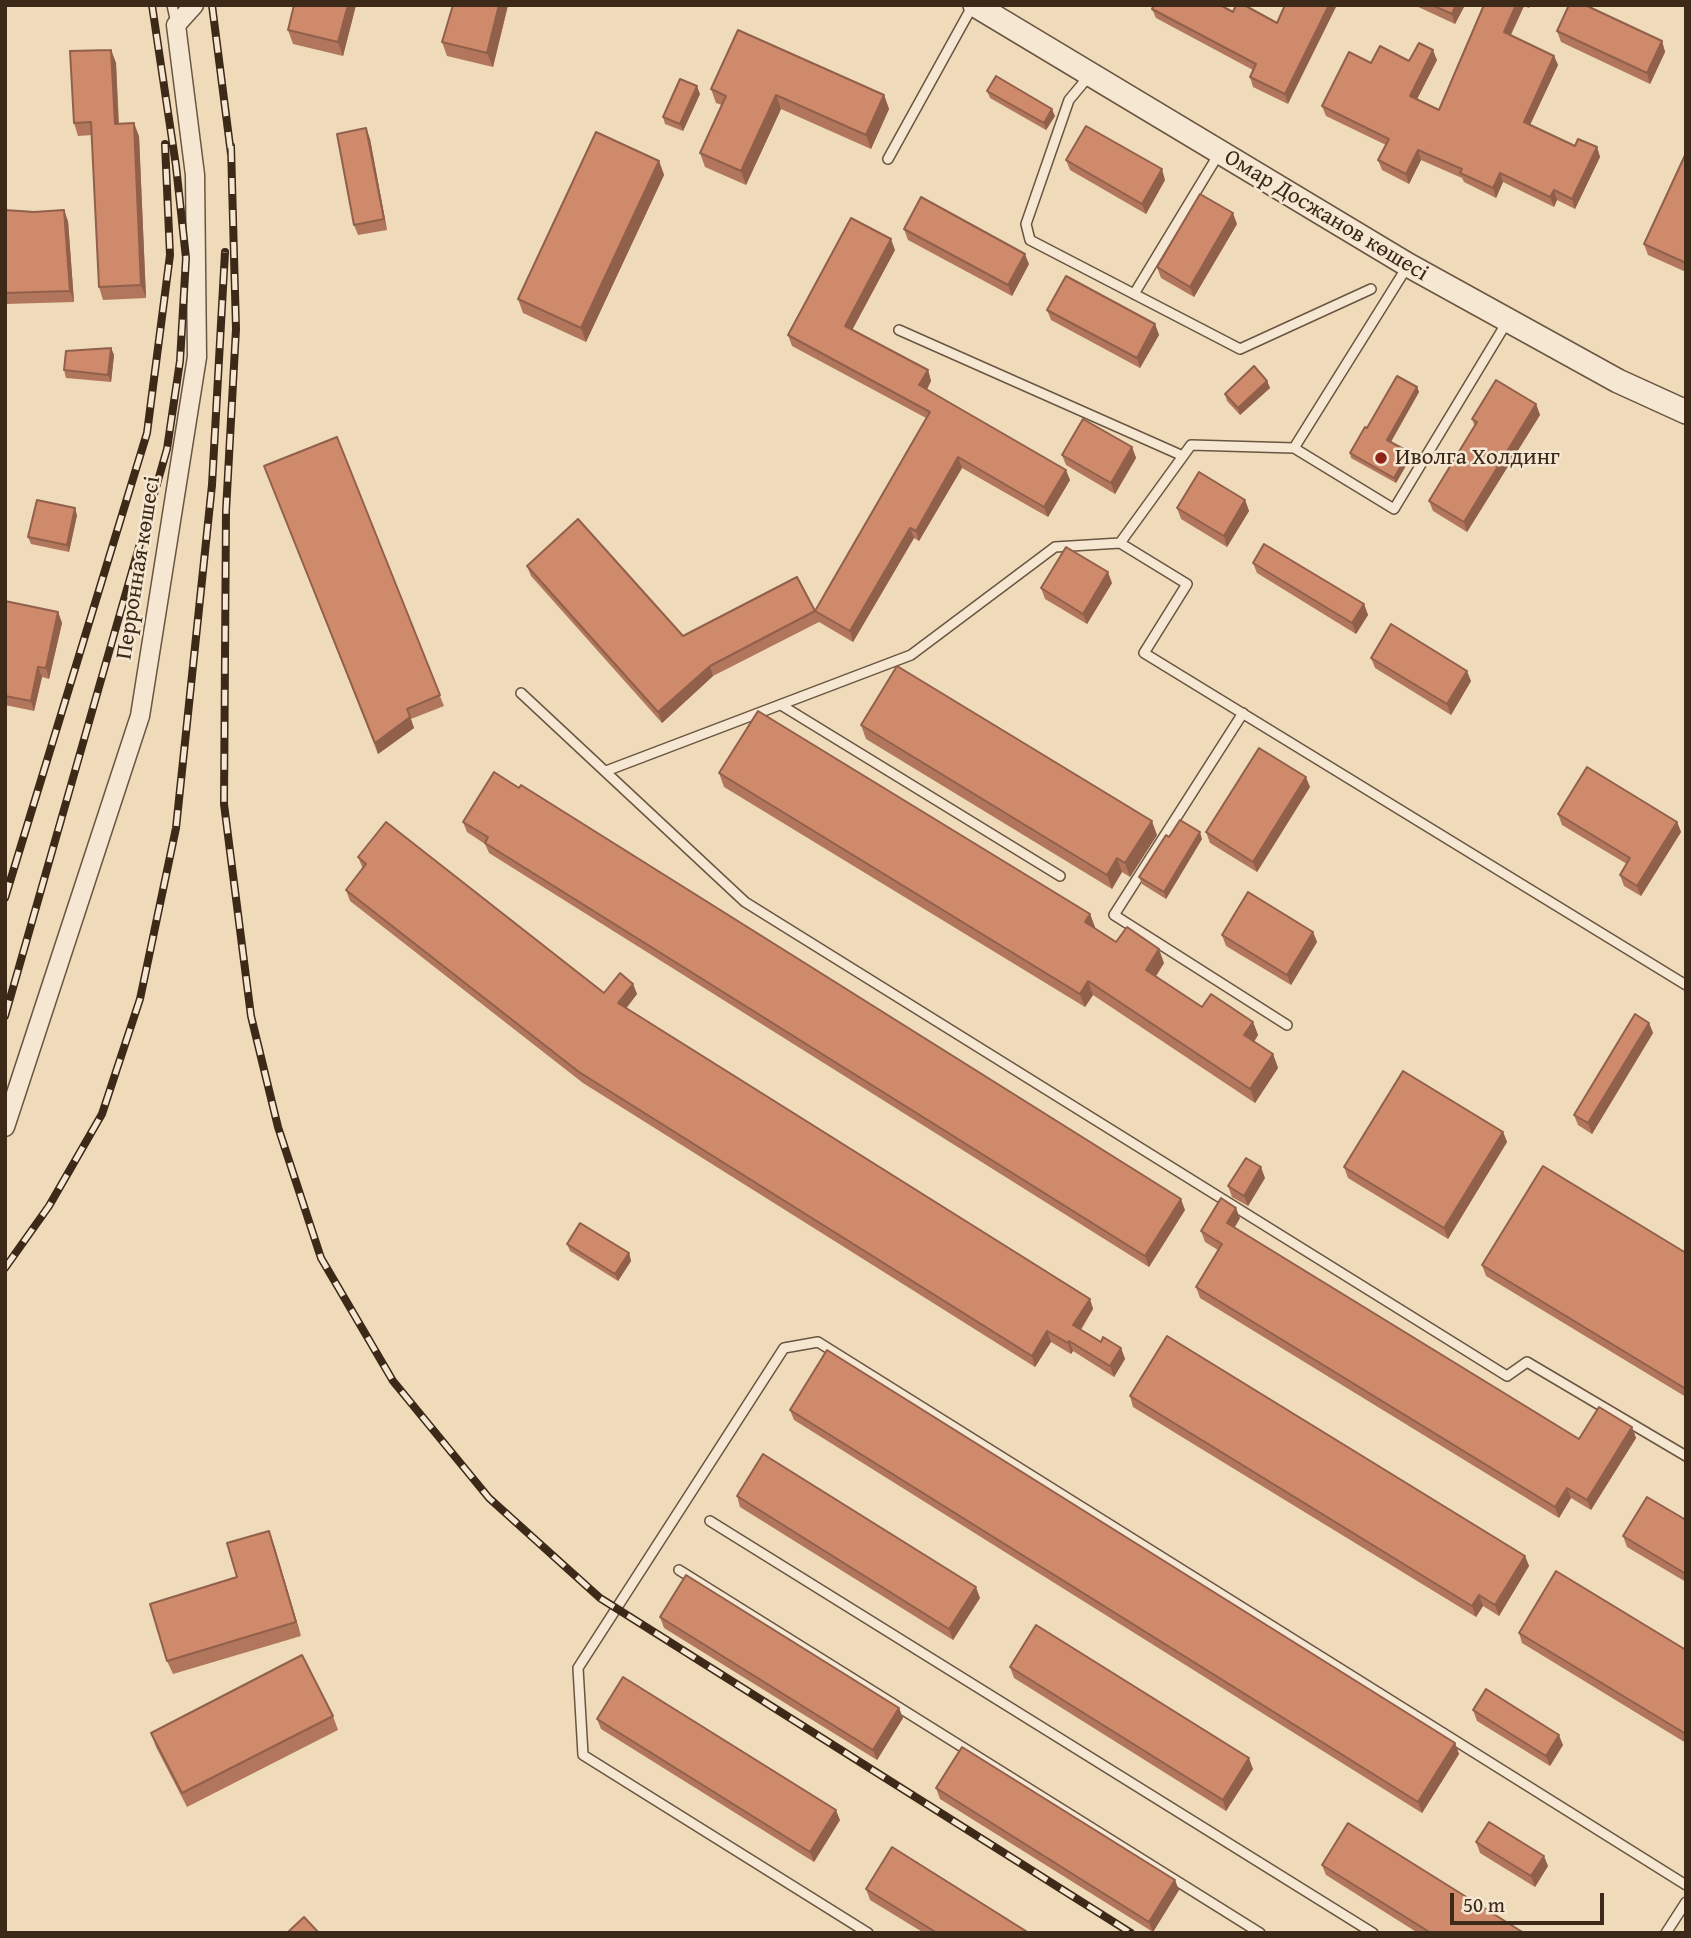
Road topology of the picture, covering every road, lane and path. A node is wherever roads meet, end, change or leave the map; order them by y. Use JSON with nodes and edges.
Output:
{"nodes":[{"id":1,"x":173,"y":5,"type":"edge"},
{"id":2,"x":194,"y":5,"type":"edge"},
{"id":3,"x":974,"y":5,"type":"edge"},
{"id":4,"x":176,"y":25,"type":"junction"},
{"id":5,"x":1090,"y":74,"type":"junction"},
{"id":6,"x":1220,"y":152,"type":"junction"},
{"id":7,"x":888,"y":159,"type":"dead end"},
{"id":8,"x":1408,"y":265,"type":"junction"},
{"id":9,"x":1371,"y":289,"type":"dead end"},
{"id":10,"x":1134,"y":294,"type":"junction"},
{"id":11,"x":1507,"y":321,"type":"junction"},
{"id":12,"x":899,"y":330,"type":"dead end"},
{"id":13,"x":1686,"y":412,"type":"edge"},
{"id":14,"x":1294,"y":448,"type":"junction"},
{"id":15,"x":1183,"y":456,"type":"junction"},
{"id":16,"x":1120,"y":543,"type":"junction"},
{"id":17,"x":521,"y":693,"type":"dead end"},
{"id":18,"x":781,"y":705,"type":"junction"},
{"id":19,"x":1243,"y":713,"type":"junction"},
{"id":20,"x":606,"y":771,"type":"junction"},
{"id":21,"x":1060,"y":876,"type":"dead end"},
{"id":22,"x":1686,"y":985,"type":"edge"},
{"id":23,"x":1287,"y":1025,"type":"dead end"},
{"id":24,"x":5,"y":1127,"type":"edge"},
{"id":25,"x":1686,"y":1456,"type":"edge"},
{"id":26,"x":710,"y":1521,"type":"dead end"},
{"id":27,"x":680,"y":1570,"type":"dead end"},
{"id":28,"x":1686,"y":1885,"type":"edge"},
{"id":29,"x":1686,"y":1902,"type":"edge"},
{"id":30,"x":868,"y":1933,"type":"edge"},
{"id":31,"x":1259,"y":1933,"type":"edge"},
{"id":32,"x":1373,"y":1933,"type":"edge"},
{"id":33,"x":1666,"y":1933,"type":"edge"}],
"edges":[{"from":1,"to":4,"type":"lane"},
{"from":2,"to":4,"type":"street"},
{"from":3,"to":5,"type":"street","name":"Омар Досжанов көшесі"},
{"from":3,"to":7,"type":"lane"},
{"from":4,"to":24,"type":"street","name":"Перронная көшесі"},
{"from":5,"to":6,"type":"street","name":"Омар Досжанов көшесі"},
{"from":5,"to":10,"type":"lane"},
{"from":6,"to":8,"type":"street","name":"Омар Досжанов көшесі"},
{"from":6,"to":10,"type":"lane"},
{"from":8,"to":11,"type":"street","name":"Омар Досжанов көшесі"},
{"from":8,"to":14,"type":"lane"},
{"from":9,"to":10,"type":"lane"},
{"from":11,"to":13,"type":"street","name":"Омар Досжанов көшесі"},
{"from":11,"to":14,"type":"lane"},
{"from":12,"to":15,"type":"lane"},
{"from":14,"to":15,"type":"lane"},
{"from":15,"to":16,"type":"lane"},
{"from":16,"to":18,"type":"lane"},
{"from":16,"to":19,"type":"lane"},
{"from":17,"to":20,"type":"lane"},
{"from":18,"to":20,"type":"lane"},
{"from":18,"to":21,"type":"lane"},
{"from":19,"to":22,"type":"lane"},
{"from":19,"to":23,"type":"lane"},
{"from":20,"to":25,"type":"lane"},
{"from":26,"to":32,"type":"lane"},
{"from":27,"to":31,"type":"lane"},
{"from":28,"to":30,"type":"lane"},
{"from":29,"to":33,"type":"lane"}]}
